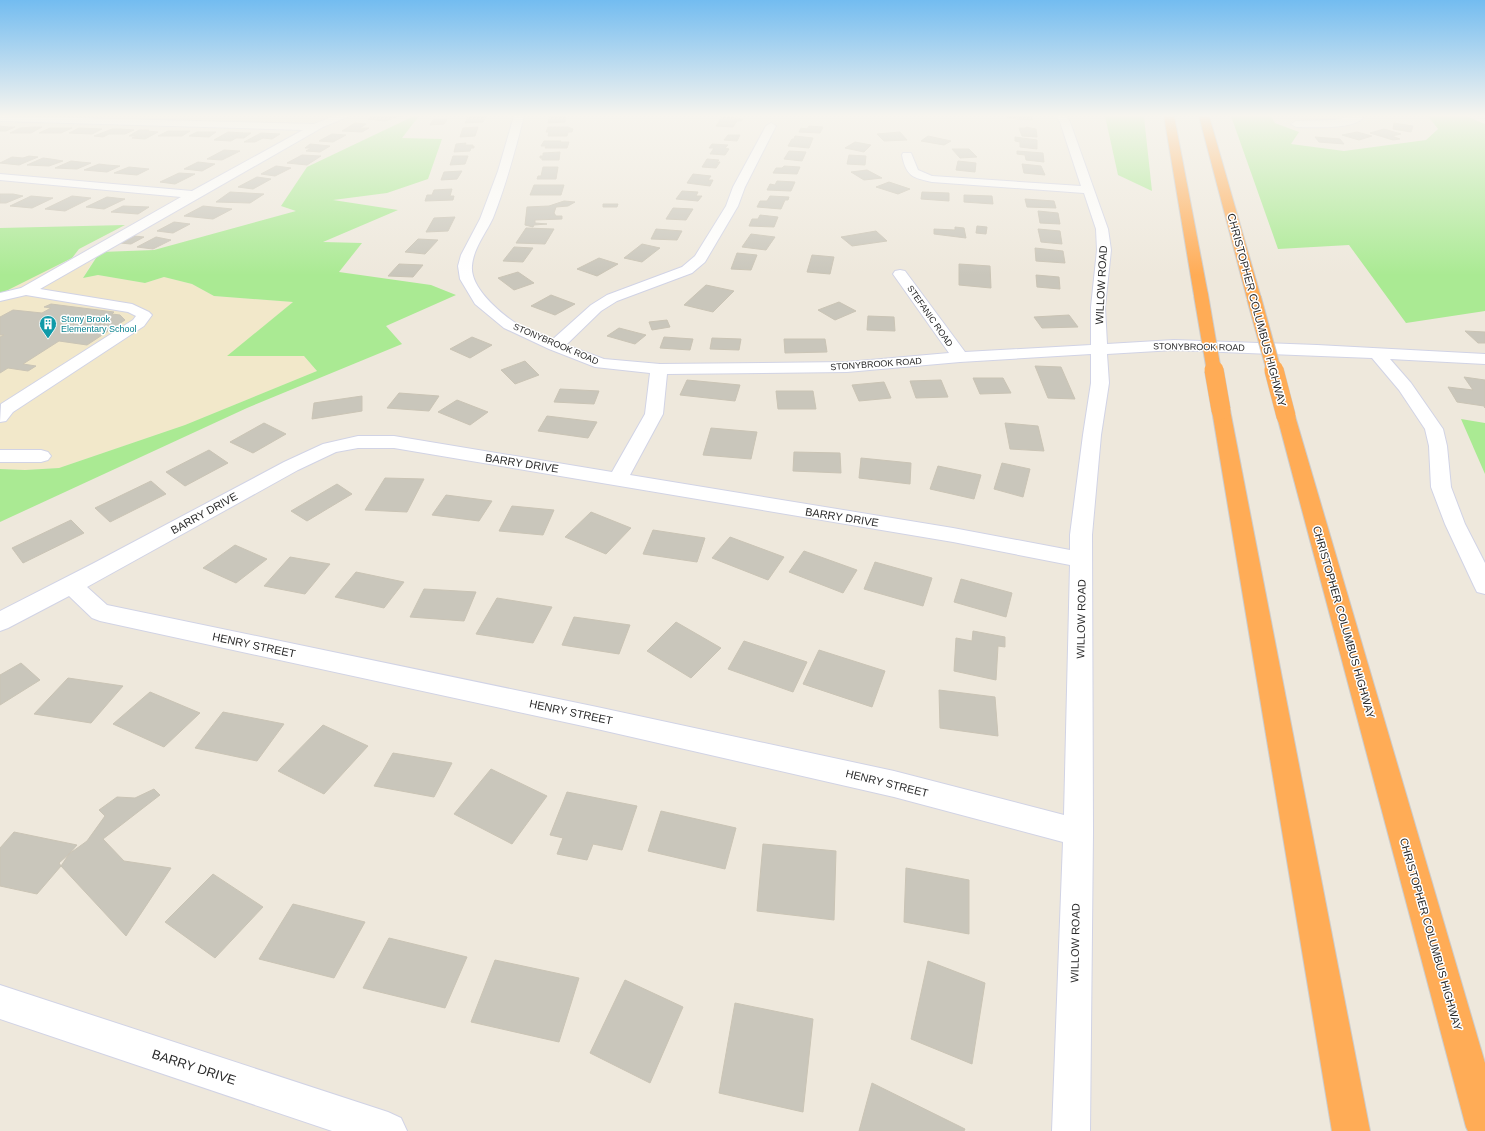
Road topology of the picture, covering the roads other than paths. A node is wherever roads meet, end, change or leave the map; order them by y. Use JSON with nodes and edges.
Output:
{"nodes":[{"id":1,"x":240,"y":169,"type":"edge"},
{"id":2,"x":505,"y":169,"type":"edge"},
{"id":3,"x":749,"y":169,"type":"edge"},
{"id":4,"x":910,"y":169,"type":"edge"},
{"id":5,"x":1081,"y":169,"type":"edge"},
{"id":6,"x":1178,"y":169,"type":"edge"},
{"id":7,"x":1218,"y":169,"type":"edge"},
{"id":8,"x":0,"y":177,"type":"edge"},
{"id":9,"x":1088,"y":190,"type":"junction"},
{"id":10,"x":193,"y":195,"type":"junction"},
{"id":11,"x":900,"y":274,"type":"dead end"},
{"id":12,"x":26,"y":291,"type":"junction"},
{"id":13,"x":0,"y":297,"type":"edge"},
{"id":14,"x":555,"y":346,"type":"junction"},
{"id":15,"x":1099,"y":348,"type":"junction"},
{"id":16,"x":1377,"y":353,"type":"junction"},
{"id":17,"x":960,"y":358,"type":"junction"},
{"id":18,"x":1485,"y":359,"type":"edge"},
{"id":19,"x":660,"y":369,"type":"junction"},
{"id":20,"x":0,"y":417,"type":"edge"},
{"id":21,"x":0,"y":456,"type":"edge"},
{"id":22,"x":41,"y":456,"type":"dead end"},
{"id":23,"x":618,"y":479,"type":"junction"},
{"id":24,"x":1081,"y":560,"type":"junction"},
{"id":25,"x":71,"y":585,"type":"junction"},
{"id":26,"x":1485,"y":586,"type":"edge"},
{"id":27,"x":0,"y":622,"type":"edge"},
{"id":28,"x":1078,"y":832,"type":"junction"},
{"id":29,"x":0,"y":1002,"type":"edge"},
{"id":30,"x":1485,"y":1127,"type":"edge"},
{"id":31,"x":388,"y":1131,"type":"edge"},
{"id":32,"x":1071,"y":1131,"type":"edge"},
{"id":33,"x":1350,"y":1131,"type":"edge"}],
"edges":[{"from":1,"to":10,"type":"street"},
{"from":2,"to":14,"type":"street","name":"STONYBROOK ROAD"},
{"from":3,"to":14,"type":"street"},
{"from":4,"to":9,"type":"street"},
{"from":5,"to":9,"type":"street","name":"WILLOW ROAD"},
{"from":6,"to":33,"type":"highway","bridge":true},
{"from":7,"to":30,"type":"highway","name":"CHRISTOPHER COLUMBUS HIGHWAY","bridge":true},
{"from":8,"to":10,"type":"street"},
{"from":9,"to":15,"type":"street","name":"WILLOW ROAD"},
{"from":10,"to":12,"type":"street"},
{"from":11,"to":17,"type":"street","name":"STEFANIC ROAD"},
{"from":12,"to":13,"type":"street"},
{"from":12,"to":20,"type":"street"},
{"from":14,"to":19,"type":"street","name":"STONYBROOK ROAD"},
{"from":15,"to":16,"type":"street","name":"STONYBROOK ROAD"},
{"from":15,"to":17,"type":"street","name":"STONYBROOK ROAD"},
{"from":15,"to":24,"type":"street","name":"WILLOW ROAD"},
{"from":16,"to":18,"type":"street","name":"STONYBROOK ROAD"},
{"from":16,"to":26,"type":"street"},
{"from":17,"to":19,"type":"street","name":"STONYBROOK ROAD"},
{"from":19,"to":23,"type":"street"},
{"from":21,"to":22,"type":"street"},
{"from":23,"to":24,"type":"street","name":"BARRY DRIVE"},
{"from":23,"to":25,"type":"street","name":"BARRY DRIVE"},
{"from":24,"to":28,"type":"street","name":"WILLOW ROAD"},
{"from":25,"to":27,"type":"street","name":"BARRY DRIVE"},
{"from":25,"to":28,"type":"street","name":"HENRY STREET"},
{"from":28,"to":32,"type":"street","name":"WILLOW ROAD"},
{"from":29,"to":31,"type":"street","name":"BARRY DRIVE"}]}
